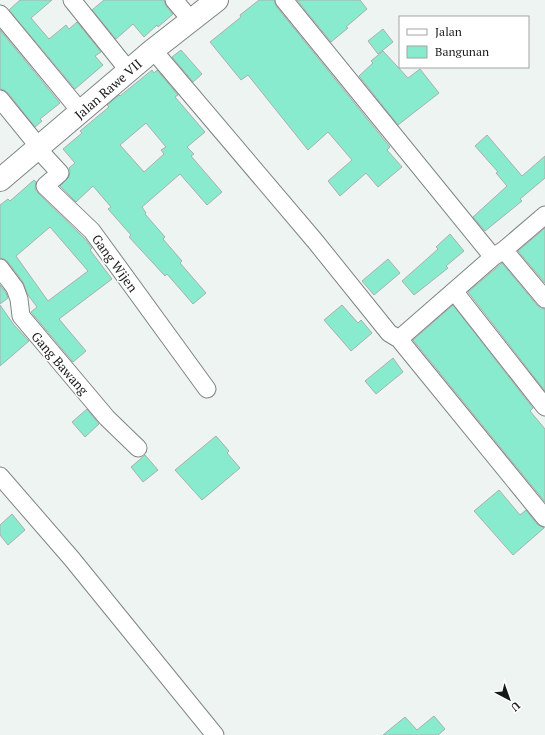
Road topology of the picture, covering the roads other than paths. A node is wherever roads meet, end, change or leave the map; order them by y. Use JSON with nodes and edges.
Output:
{"nodes":[{"id":1,"x":72,"y":0,"type":"edge"},
{"id":2,"x":174,"y":0,"type":"edge"},
{"id":3,"x":217,"y":0,"type":"edge"},
{"id":4,"x":284,"y":0,"type":"edge"},
{"id":5,"x":0,"y":14,"type":"edge"},
{"id":6,"x":191,"y":20,"type":"junction"},
{"id":7,"x":153,"y":50,"type":"junction"},
{"id":8,"x":129,"y":71,"type":"junction"},
{"id":9,"x":0,"y":99,"type":"edge"},
{"id":10,"x":81,"y":112,"type":"junction"},
{"id":11,"x":38,"y":147,"type":"junction"},
{"id":12,"x":0,"y":180,"type":"edge"},
{"id":13,"x":545,"y":215,"type":"edge"},
{"id":14,"x":499,"y":253,"type":"junction"},
{"id":15,"x":0,"y":268,"type":"edge"},
{"id":16,"x":454,"y":291,"type":"junction"},
{"id":17,"x":545,"y":299,"type":"edge"},
{"id":18,"x":399,"y":340,"type":"junction"},
{"id":19,"x":207,"y":389,"type":"dead end"},
{"id":20,"x":545,"y":407,"type":"edge"},
{"id":21,"x":138,"y":448,"type":"dead end"},
{"id":22,"x":0,"y":476,"type":"edge"},
{"id":23,"x":545,"y":518,"type":"edge"},
{"id":24,"x":215,"y":735,"type":"edge"}],
"edges":[{"from":1,"to":8,"type":"street"},
{"from":2,"to":6,"type":"street"},
{"from":3,"to":6,"type":"main road","name":"Jalan Rawe VII"},
{"from":4,"to":14,"type":"street"},
{"from":5,"to":10,"type":"street"},
{"from":6,"to":7,"type":"main road","name":"Jalan Rawe VII"},
{"from":7,"to":8,"type":"main road","name":"Jalan Rawe VII"},
{"from":7,"to":18,"type":"street"},
{"from":8,"to":10,"type":"main road","name":"Jalan Rawe VII"},
{"from":9,"to":11,"type":"street"},
{"from":10,"to":11,"type":"main road","name":"Jalan Rawe VII"},
{"from":11,"to":12,"type":"main road","name":"Jalan Rawe VII"},
{"from":11,"to":19,"type":"street","name":"Gang Wijen"},
{"from":13,"to":14,"type":"street"},
{"from":14,"to":16,"type":"street"},
{"from":14,"to":17,"type":"street"},
{"from":15,"to":21,"type":"street","name":"Gang Bawang"},
{"from":16,"to":18,"type":"street"},
{"from":16,"to":20,"type":"street"},
{"from":18,"to":23,"type":"street"},
{"from":22,"to":24,"type":"street"}]}
